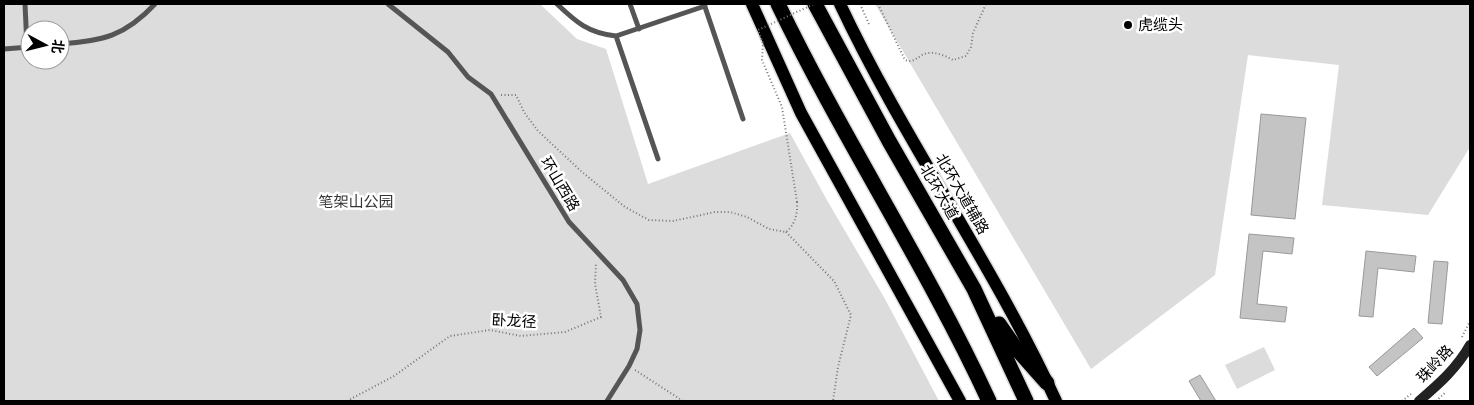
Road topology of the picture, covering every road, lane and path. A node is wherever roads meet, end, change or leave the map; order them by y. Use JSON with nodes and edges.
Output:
{"nodes":[{"id":1,"x":25,"y":4,"type":"edge"},
{"id":2,"x":155,"y":4,"type":"edge"},
{"id":3,"x":388,"y":4,"type":"edge"},
{"id":4,"x":557,"y":4,"type":"edge"},
{"id":5,"x":630,"y":4,"type":"edge"},
{"id":6,"x":752,"y":4,"type":"edge"},
{"id":7,"x":770,"y":4,"type":"edge"},
{"id":8,"x":778,"y":4,"type":"edge"},
{"id":9,"x":815,"y":4,"type":"edge"},
{"id":10,"x":825,"y":4,"type":"edge"},
{"id":11,"x":840,"y":4,"type":"edge"},
{"id":12,"x":860,"y":4,"type":"edge"},
{"id":13,"x":878,"y":4,"type":"edge"},
{"id":14,"x":986,"y":4,"type":"edge"},
{"id":15,"x":704,"y":5,"type":"edge"},
{"id":16,"x":26,"y":20,"type":"edge"},
{"id":17,"x":869,"y":24,"type":"dead end"},
{"id":18,"x":639,"y":29,"type":"junction"},
{"id":19,"x":616,"y":36,"type":"junction"},
{"id":20,"x":70,"y":43,"type":"edge"},
{"id":21,"x":20,"y":48,"type":"edge"},
{"id":22,"x":4,"y":49,"type":"edge"},
{"id":23,"x":800,"y":49,"type":"junction"},
{"id":24,"x":848,"y":68,"type":"junction"},
{"id":25,"x":491,"y":94,"type":"junction"},
{"id":26,"x":743,"y":119,"type":"dead end"},
{"id":27,"x":658,"y":159,"type":"dead end"},
{"id":28,"x":786,"y":232,"type":"junction"},
{"id":29,"x":596,"y":252,"type":"junction"},
{"id":30,"x":974,"y":289,"type":"junction"},
{"id":31,"x":1470,"y":321,"type":"edge"},
{"id":32,"x":1458,"y":343,"type":"dead end"},
{"id":33,"x":1470,"y":345,"type":"edge"},
{"id":34,"x":629,"y":366,"type":"junction"},
{"id":35,"x":1047,"y":383,"type":"junction"},
{"id":36,"x":1416,"y":397,"type":"edge"},
{"id":37,"x":347,"y":401,"type":"edge"},
{"id":38,"x":608,"y":401,"type":"edge"},
{"id":39,"x":683,"y":401,"type":"edge"},
{"id":40,"x":833,"y":401,"type":"edge"},
{"id":41,"x":960,"y":401,"type":"edge"},
{"id":42,"x":989,"y":401,"type":"edge"},
{"id":43,"x":1026,"y":401,"type":"edge"},
{"id":44,"x":1056,"y":401,"type":"edge"},
{"id":45,"x":1402,"y":401,"type":"edge"}],
"edges":[{"from":1,"to":16,"type":"lane"},
{"from":2,"to":20,"type":"lane"},
{"from":3,"to":25,"type":"lane","name":"环山西路"},
{"from":4,"to":19,"type":"lane"},
{"from":5,"to":18,"type":"lane"},
{"from":6,"to":41,"type":"main road"},
{"from":7,"to":23,"type":"highway"},
{"from":8,"to":23,"type":"highway"},
{"from":9,"to":24,"type":"highway","name":"北环大道"},
{"from":9,"to":28,"type":"path","bridge":true},
{"from":10,"to":24,"type":"highway"},
{"from":11,"to":35,"type":"main road","name":"北环大道辅路"},
{"from":12,"to":17,"type":"path"},
{"from":13,"to":14,"type":"path"},
{"from":15,"to":18,"type":"lane"},
{"from":15,"to":26,"type":"lane"},
{"from":18,"to":19,"type":"lane"},
{"from":19,"to":27,"type":"lane"},
{"from":21,"to":22,"type":"lane"},
{"from":23,"to":42,"type":"highway"},
{"from":24,"to":30,"type":"highway","name":"北环大道"},
{"from":25,"to":28,"type":"path"},
{"from":25,"to":29,"type":"lane","name":"环山西路"},
{"from":28,"to":40,"type":"path"},
{"from":29,"to":34,"type":"lane","name":"环山西路"},
{"from":29,"to":37,"type":"path","name":"卧龙径"},
{"from":30,"to":35,"type":"highway"},
{"from":30,"to":43,"type":"highway","name":"北环大道"},
{"from":31,"to":32,"type":"path"},
{"from":33,"to":36,"type":"street","name":"珠岭路"},
{"from":34,"to":38,"type":"lane","name":"环山西路"},
{"from":34,"to":39,"type":"path"},
{"from":35,"to":44,"type":"main road","name":"北环大道辅路"},
{"from":36,"to":45,"type":"path"}]}
